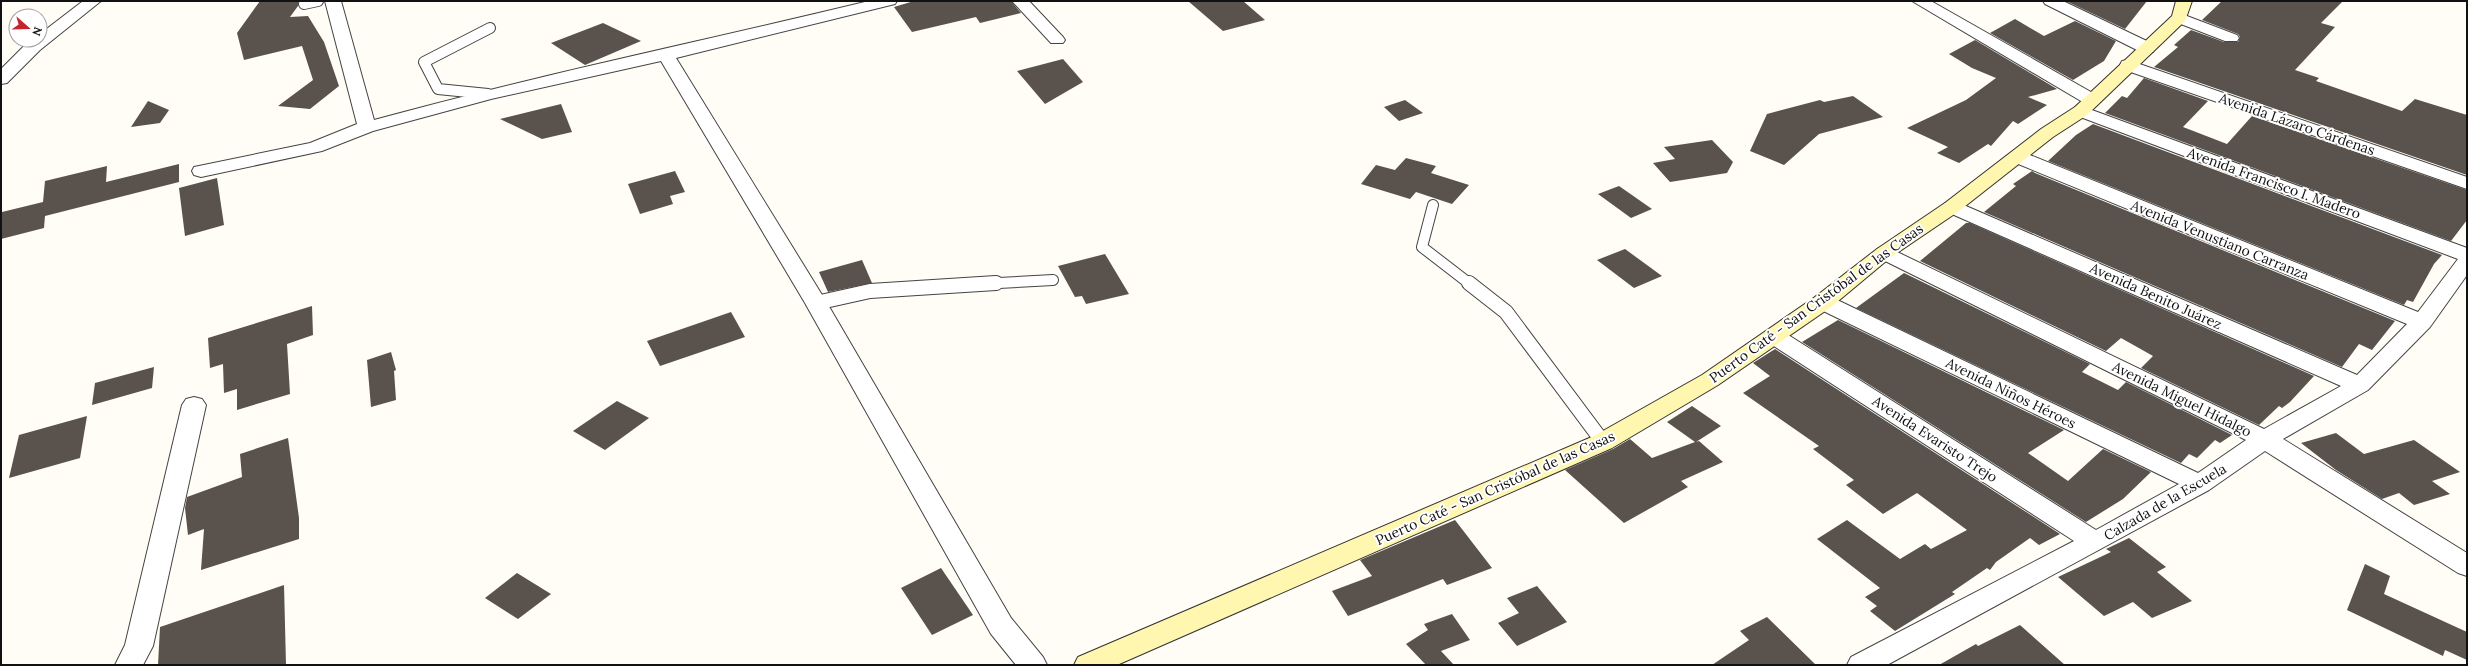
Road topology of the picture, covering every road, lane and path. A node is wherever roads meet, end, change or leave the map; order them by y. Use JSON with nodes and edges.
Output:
{"nodes":[{"id":1,"x":73,"y":1,"type":"edge"},
{"id":2,"x":93,"y":1,"type":"edge"},
{"id":3,"x":318,"y":1,"type":"edge"},
{"id":4,"x":333,"y":1,"type":"edge"},
{"id":5,"x":888,"y":1,"type":"edge"},
{"id":6,"x":1020,"y":1,"type":"edge"},
{"id":7,"x":1920,"y":1,"type":"edge"},
{"id":8,"x":2051,"y":1,"type":"edge"},
{"id":9,"x":304,"y":4,"type":"dead end"},
{"id":10,"x":2183,"y":5,"type":"edge"},
{"id":11,"x":48,"y":18,"type":"edge"},
{"id":12,"x":490,"y":28,"type":"dead end"},
{"id":13,"x":2231,"y":38,"type":"dead end"},
{"id":14,"x":1057,"y":40,"type":"dead end"},
{"id":15,"x":14,"y":48,"type":"edge"},
{"id":16,"x":2147,"y":48,"type":"junction"},
{"id":17,"x":666,"y":55,"type":"junction"},
{"id":18,"x":1,"y":62,"type":"edge"},
{"id":19,"x":2128,"y":65,"type":"junction"},
{"id":20,"x":1,"y":79,"type":"edge"},
{"id":21,"x":488,"y":94,"type":"junction"},
{"id":22,"x":2086,"y":105,"type":"junction"},
{"id":23,"x":367,"y":127,"type":"junction"},
{"id":24,"x":2018,"y":157,"type":"junction"},
{"id":25,"x":201,"y":171,"type":"dead end"},
{"id":26,"x":2467,"y":183,"type":"edge"},
{"id":27,"x":1434,"y":205,"type":"dead end"},
{"id":28,"x":1952,"y":207,"type":"junction"},
{"id":29,"x":1884,"y":253,"type":"junction"},
{"id":30,"x":2467,"y":255,"type":"edge"},
{"id":31,"x":2467,"y":260,"type":"edge"},
{"id":32,"x":1054,"y":280,"type":"dead end"},
{"id":33,"x":1822,"y":302,"type":"junction"},
{"id":34,"x":816,"y":303,"type":"junction"},
{"id":35,"x":2422,"y":322,"type":"junction"},
{"id":36,"x":1774,"y":336,"type":"junction"},
{"id":37,"x":2360,"y":385,"type":"junction"},
{"id":38,"x":194,"y":405,"type":"dead end"},
{"id":39,"x":2266,"y":439,"type":"junction"},
{"id":40,"x":1603,"y":442,"type":"junction"},
{"id":41,"x":2200,"y":484,"type":"junction"},
{"id":42,"x":2095,"y":542,"type":"junction"},
{"id":43,"x":2467,"y":566,"type":"edge"},
{"id":44,"x":129,"y":665,"type":"edge"},
{"id":45,"x":1033,"y":665,"type":"edge"},
{"id":46,"x":1088,"y":665,"type":"edge"},
{"id":47,"x":1861,"y":665,"type":"edge"}],
"edges":[{"from":1,"to":11,"type":"street"},
{"from":2,"to":20,"type":"street"},
{"from":3,"to":9,"type":"lane"},
{"from":4,"to":23,"type":"street"},
{"from":5,"to":17,"type":"street"},
{"from":6,"to":14,"type":"street"},
{"from":7,"to":22,"type":"street","name":"Avenida Francisco I. Madero"},
{"from":8,"to":16,"type":"street"},
{"from":10,"to":13,"type":"street"},
{"from":10,"to":16,"type":"main road","name":"Puerto Caté - San Cristóbal de las Casas"},
{"from":12,"to":21,"type":"lane"},
{"from":15,"to":18,"type":"street"},
{"from":16,"to":19,"type":"main road","name":"Puerto Caté - San Cristóbal de las Casas"},
{"from":17,"to":21,"type":"street"},
{"from":17,"to":34,"type":"street"},
{"from":19,"to":22,"type":"main road","name":"Puerto Caté - San Cristóbal de las Casas"},
{"from":19,"to":26,"type":"street","name":"Avenida Lázaro Cárdenas"},
{"from":21,"to":23,"type":"street"},
{"from":22,"to":24,"type":"main road","name":"Puerto Caté - San Cristóbal de las Casas"},
{"from":22,"to":30,"type":"street","name":"Avenida Francisco I. Madero"},
{"from":23,"to":25,"type":"street"},
{"from":24,"to":28,"type":"main road","name":"Puerto Caté - San Cristóbal de las Casas"},
{"from":24,"to":35,"type":"street","name":"Avenida Venustiano Carranza"},
{"from":27,"to":40,"type":"lane"},
{"from":28,"to":29,"type":"main road","name":"Puerto Caté - San Cristóbal de las Casas"},
{"from":28,"to":37,"type":"street","name":"Avenida Benito Juárez"},
{"from":29,"to":33,"type":"main road","name":"Puerto Caté - San Cristóbal de las Casas"},
{"from":29,"to":39,"type":"street","name":"Avenida Miguel Hidalgo"},
{"from":31,"to":35,"type":"street","name":"Calzada de la Escuela"},
{"from":32,"to":34,"type":"lane"},
{"from":33,"to":36,"type":"main road","name":"Puerto Caté - San Cristóbal de las Casas"},
{"from":33,"to":41,"type":"street","name":"Avenida Niños Héroes"},
{"from":34,"to":45,"type":"street"},
{"from":35,"to":37,"type":"street","name":"Calzada de la Escuela"},
{"from":36,"to":40,"type":"main road","name":"Puerto Caté - San Cristóbal de las Casas"},
{"from":36,"to":42,"type":"street","name":"Avenida Evaristo Trejo"},
{"from":37,"to":39,"type":"street","name":"Calzada de la Escuela"},
{"from":38,"to":44,"type":"street"},
{"from":39,"to":41,"type":"street","name":"Calzada de la Escuela"},
{"from":39,"to":43,"type":"street","name":"Avenida Miguel Hidalgo"},
{"from":40,"to":46,"type":"main road","name":"Puerto Caté - San Cristóbal de las Casas"},
{"from":41,"to":42,"type":"street","name":"Calzada de la Escuela"},
{"from":42,"to":47,"type":"street","name":"Calzada de la Escuela"}]}
